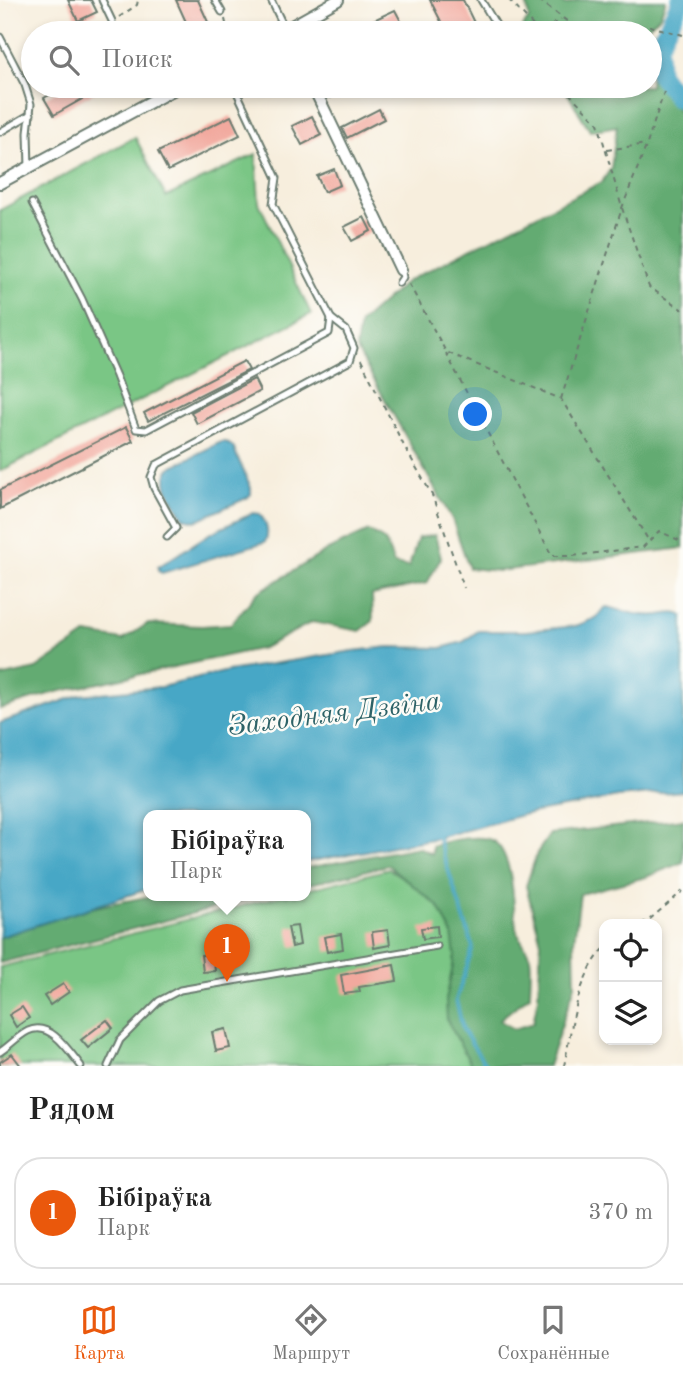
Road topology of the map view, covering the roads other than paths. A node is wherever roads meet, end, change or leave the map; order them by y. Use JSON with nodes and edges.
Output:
{"nodes":[{"id":1,"x":102,"y":0,"type":"edge"},
{"id":2,"x":215,"y":0,"type":"edge"},
{"id":3,"x":271,"y":0,"type":"edge"},
{"id":4,"x":338,"y":0,"type":"edge"},
{"id":5,"x":481,"y":0,"type":"edge"},
{"id":6,"x":222,"y":12,"type":"road end"},
{"id":7,"x":112,"y":21,"type":"road end"},
{"id":8,"x":280,"y":21,"type":"edge"},
{"id":9,"x":303,"y":21,"type":"edge"},
{"id":10,"x":493,"y":21,"type":"edge"},
{"id":11,"x":0,"y":37,"type":"edge"},
{"id":12,"x":21,"y":77,"type":"edge"},
{"id":13,"x":29,"y":98,"type":"edge"},
{"id":14,"x":158,"y":98,"type":"edge"},
{"id":15,"x":240,"y":98,"type":"edge"},
{"id":16,"x":319,"y":98,"type":"edge"},
{"id":17,"x":30,"y":114,"type":"junction"},
{"id":18,"x":0,"y":132,"type":"edge"},
{"id":19,"x":29,"y":168,"type":"junction"},
{"id":20,"x":0,"y":183,"type":"edge"},
{"id":21,"x":32,"y":203,"type":"dead end"},
{"id":22,"x":401,"y":270,"type":"joint"},
{"id":23,"x":399,"y":283,"type":"dead end"},
{"id":24,"x":331,"y":318,"type":"junction"},
{"id":25,"x":167,"y":537,"type":"dead end"},
{"id":26,"x":437,"y":946,"type":"dead end"},
{"id":27,"x":0,"y":1052,"type":"edge"},
{"id":28,"x":81,"y":1066,"type":"edge"},
{"id":29,"x":108,"y":1066,"type":"edge"}],
"edges":[{"from":1,"to":7,"type":"lane"},
{"from":2,"to":6,"type":"lane"},
{"from":3,"to":8,"type":"lane"},
{"from":4,"to":9,"type":"street"},
{"from":5,"to":10,"type":"lane"},
{"from":11,"to":12,"type":"lane"},
{"from":13,"to":17,"type":"lane"},
{"from":14,"to":19,"type":"street"},
{"from":15,"to":24,"type":"lane"},
{"from":16,"to":22,"type":"street"},
{"from":17,"to":18,"type":"lane"},
{"from":17,"to":19,"type":"lane"},
{"from":19,"to":20,"type":"street"},
{"from":21,"to":24,"type":"lane"},
{"from":22,"to":23,"type":"lane"},
{"from":24,"to":25,"type":"lane"},
{"from":26,"to":29,"type":"lane"},
{"from":27,"to":28,"type":"lane"}]}
